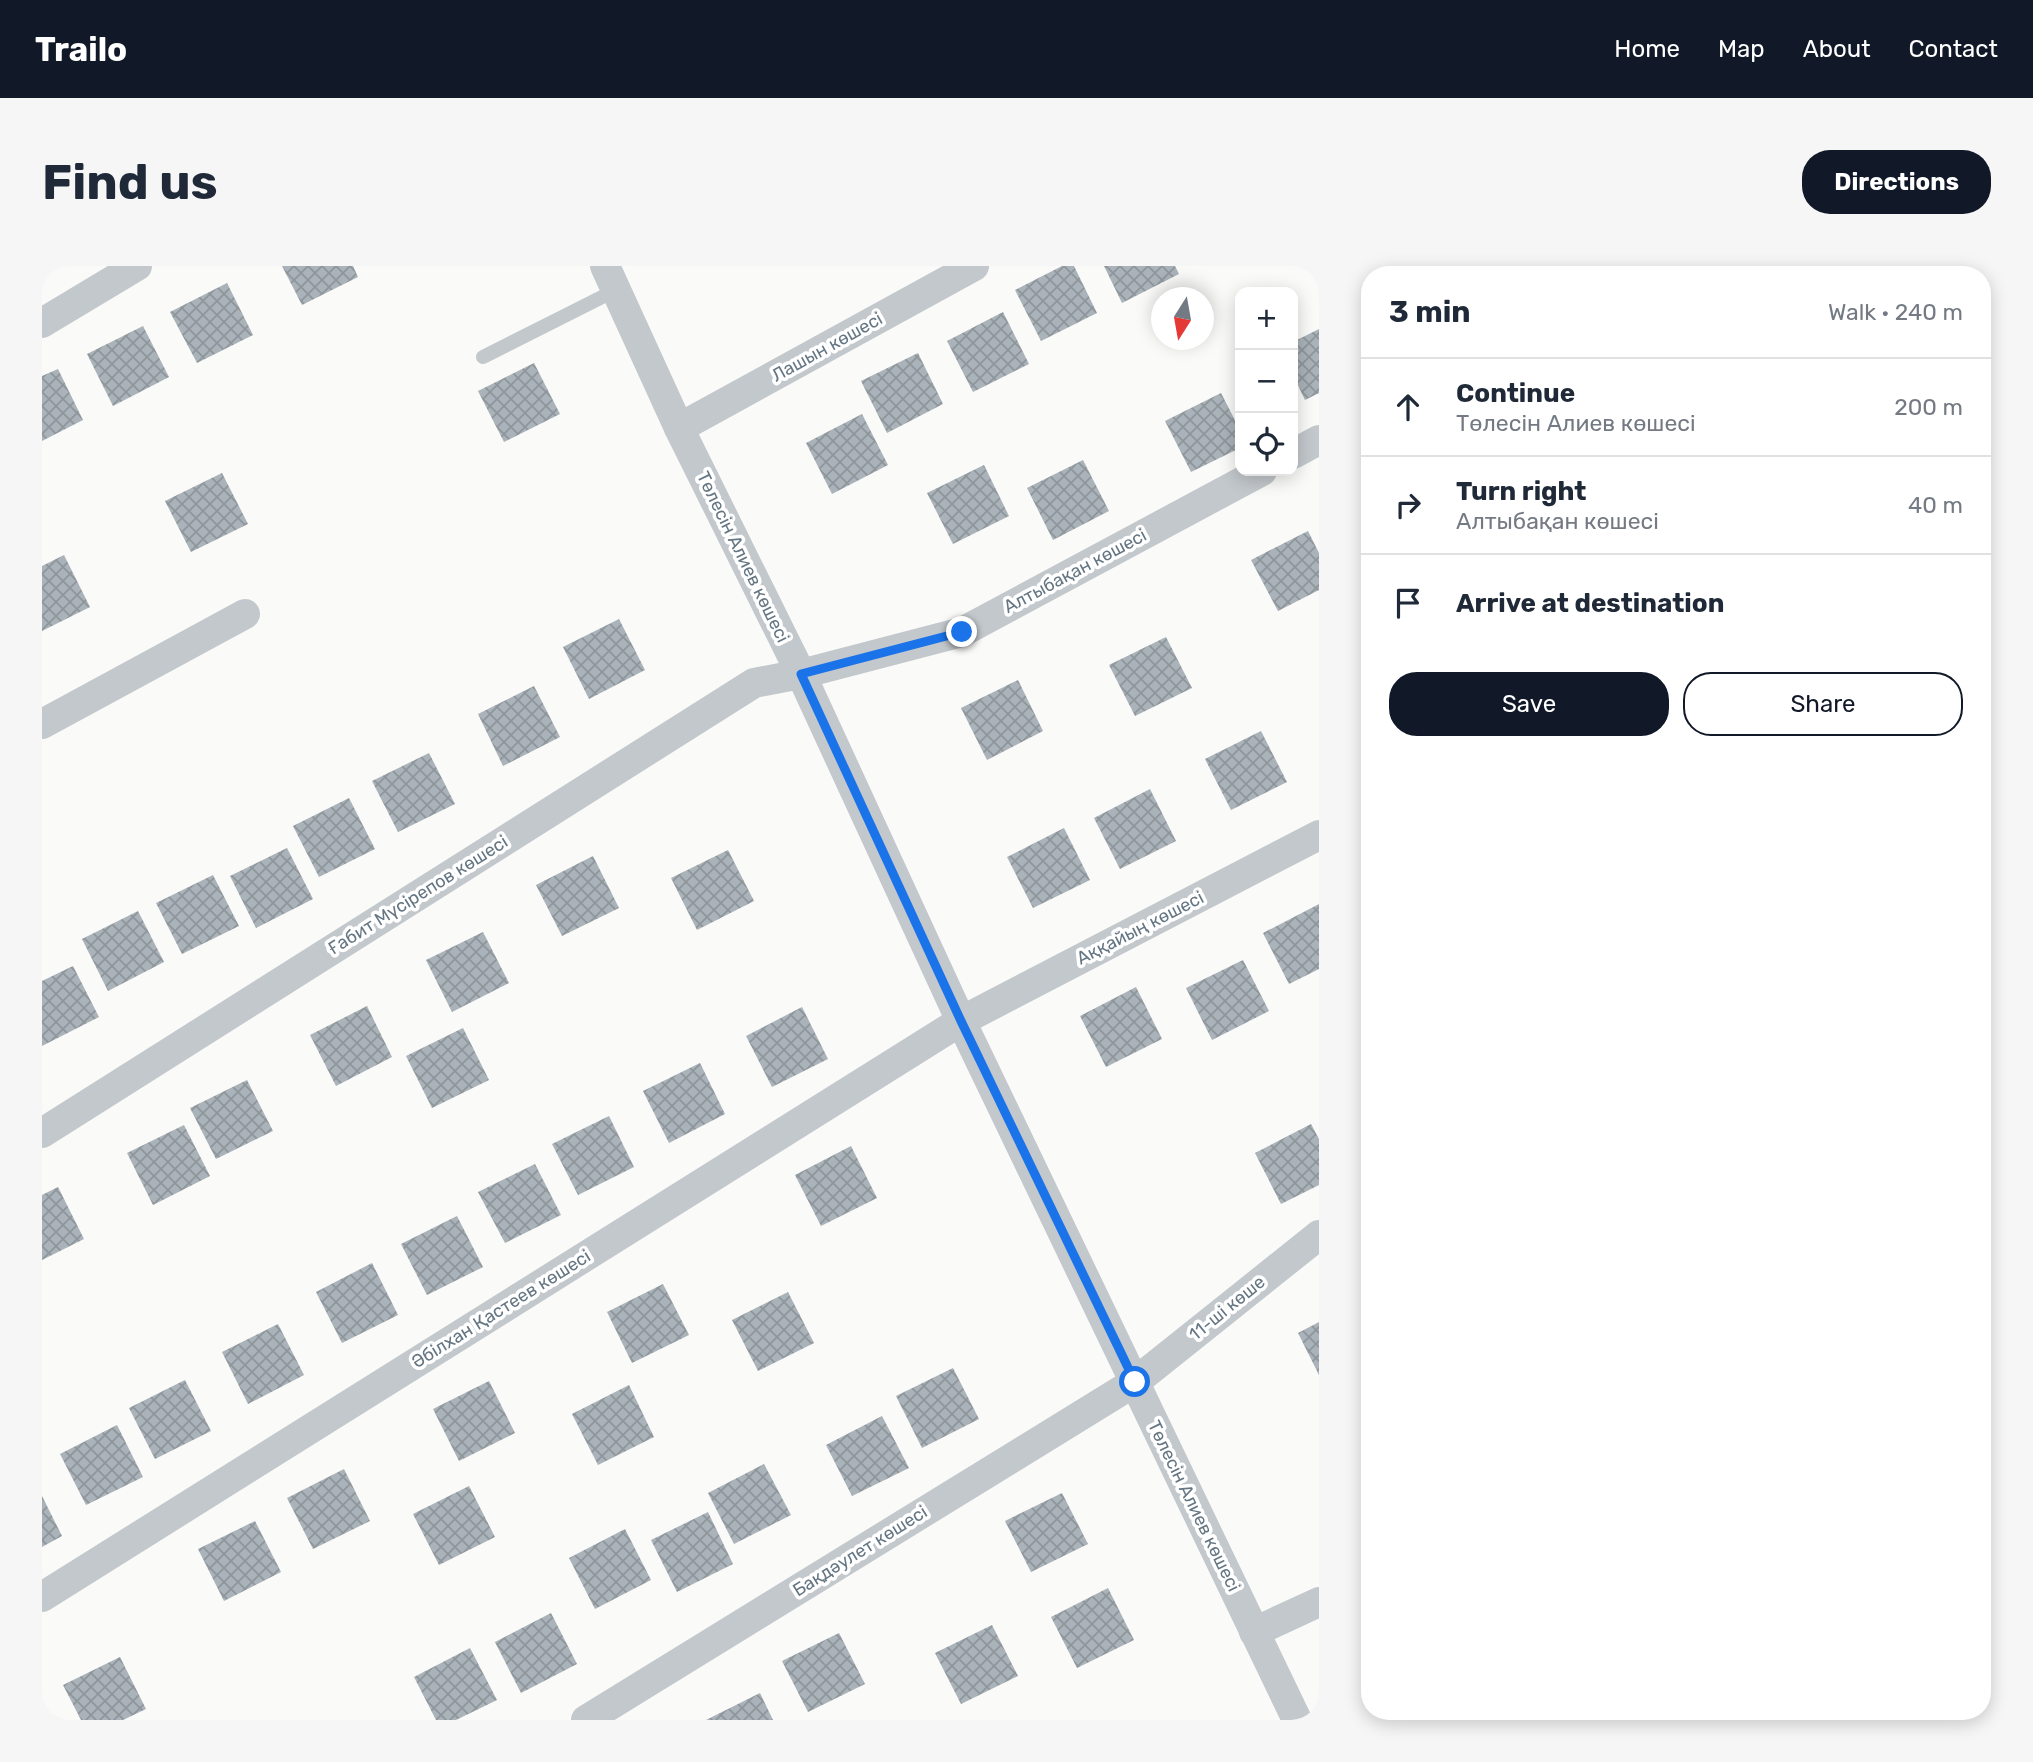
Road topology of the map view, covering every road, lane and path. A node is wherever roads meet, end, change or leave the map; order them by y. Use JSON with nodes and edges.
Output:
{"nodes":[{"id":1,"x":137,"y":266,"type":"edge"},
{"id":2,"x":974,"y":266,"type":"edge"},
{"id":3,"x":611,"y":278,"type":"edge"},
{"id":4,"x":42,"y":323,"type":"edge"},
{"id":5,"x":483,"y":356,"type":"dead end"},
{"id":6,"x":679,"y":428,"type":"junction"},
{"id":7,"x":1319,"y":440,"type":"edge"},
{"id":8,"x":1298,"y":451,"type":"edge"},
{"id":9,"x":1253,"y":476,"type":"edge"},
{"id":10,"x":246,"y":614,"type":"dead end"},
{"id":11,"x":801,"y":674,"type":"junction"},
{"id":12,"x":42,"y":724,"type":"edge"},
{"id":13,"x":1319,"y":835,"type":"edge"},
{"id":14,"x":961,"y":1021,"type":"junction"},
{"id":15,"x":42,"y":1133,"type":"edge"},
{"id":16,"x":1319,"y":1235,"type":"edge"},
{"id":17,"x":1135,"y":1382,"type":"junction"},
{"id":18,"x":42,"y":1597,"type":"edge"},
{"id":19,"x":1319,"y":1602,"type":"edge"},
{"id":20,"x":1254,"y":1632,"type":"junction"},
{"id":21,"x":586,"y":1720,"type":"edge"},
{"id":22,"x":1297,"y":1720,"type":"edge"}],
"edges":[{"from":1,"to":4,"type":"street"},
{"from":2,"to":6,"type":"street","name":"Лашын көшесі"},
{"from":3,"to":5,"type":"lane"},
{"from":3,"to":6,"type":"street","name":"Төлесін Алиев көшесі"},
{"from":6,"to":11,"type":"street","name":"Төлесін Алиев көшесі"},
{"from":7,"to":8,"type":"street"},
{"from":9,"to":11,"type":"street","name":"Алтыбақан көшесі"},
{"from":10,"to":12,"type":"street"},
{"from":11,"to":14,"type":"street","name":"Төлесін Алиев көшесі"},
{"from":11,"to":15,"type":"street","name":"Ғабит Мүсірепов көшесi"},
{"from":13,"to":14,"type":"street","name":"Аққайың көшесі"},
{"from":14,"to":17,"type":"street","name":"Төлесін Алиев көшесі"},
{"from":14,"to":18,"type":"street","name":"Әбілхан Қастеев көшесi"},
{"from":16,"to":17,"type":"street","name":"11-ші көше"},
{"from":17,"to":20,"type":"street","name":"Төлесін Алиев көшесі"},
{"from":17,"to":21,"type":"street","name":"Бақдәулет көшесi"},
{"from":19,"to":20,"type":"street"},
{"from":20,"to":22,"type":"street","name":"Төлесін Алиев көшесі"}]}
